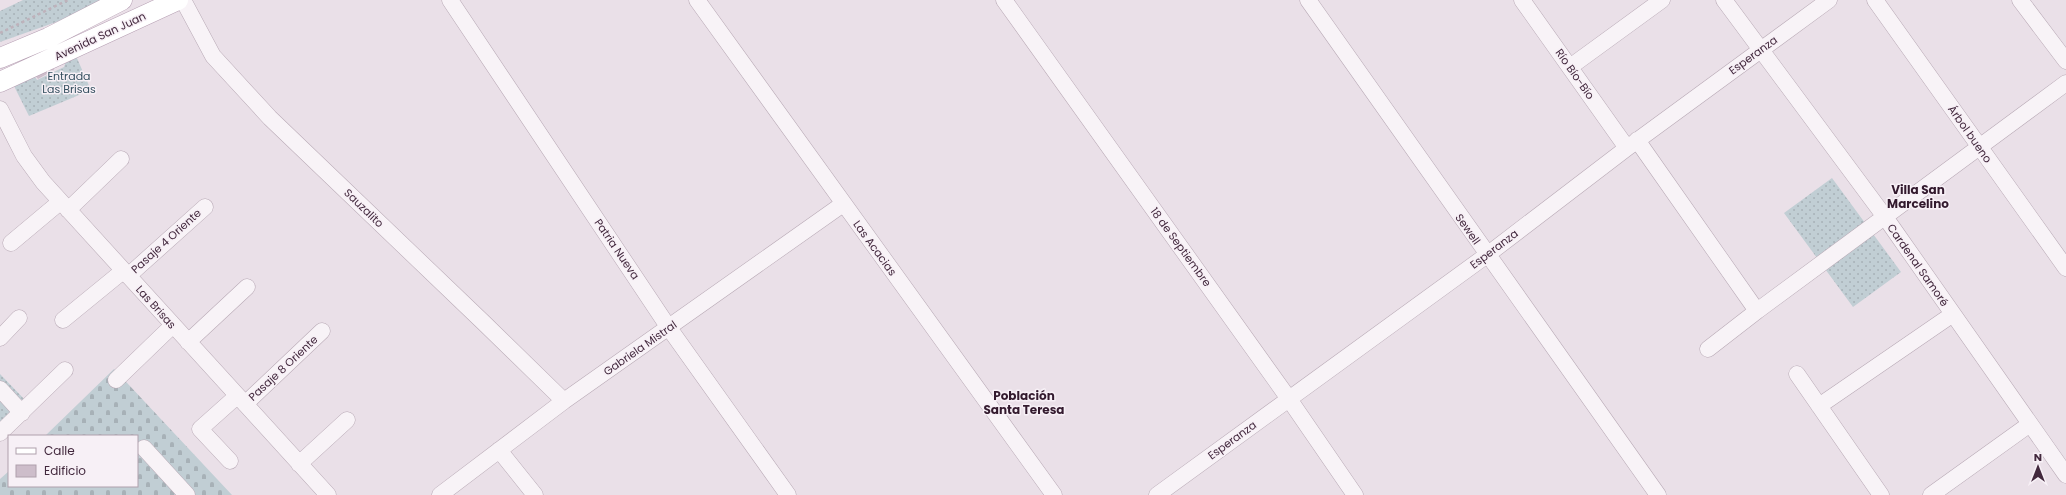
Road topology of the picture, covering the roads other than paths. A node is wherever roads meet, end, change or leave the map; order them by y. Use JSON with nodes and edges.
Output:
{"nodes":[{"id":1,"x":122,"y":0,"type":"edge"},
{"id":2,"x":178,"y":0,"type":"edge"},
{"id":3,"x":183,"y":0,"type":"edge"},
{"id":4,"x":450,"y":0,"type":"edge"},
{"id":5,"x":697,"y":0,"type":"edge"},
{"id":6,"x":1004,"y":0,"type":"edge"},
{"id":7,"x":1308,"y":0,"type":"edge"},
{"id":8,"x":1522,"y":0,"type":"edge"},
{"id":9,"x":1662,"y":0,"type":"edge"},
{"id":10,"x":1724,"y":0,"type":"edge"},
{"id":11,"x":1829,"y":0,"type":"edge"},
{"id":12,"x":1875,"y":0,"type":"edge"},
{"id":13,"x":2020,"y":0,"type":"edge"},
{"id":14,"x":1760,"y":50,"type":"junction"},
{"id":15,"x":0,"y":58,"type":"edge"},
{"id":16,"x":2066,"y":61,"type":"edge"},
{"id":17,"x":1570,"y":67,"type":"junction"},
{"id":18,"x":0,"y":82,"type":"edge"},
{"id":19,"x":2066,"y":83,"type":"edge"},
{"id":20,"x":0,"y":109,"type":"edge"},
{"id":21,"x":1632,"y":144,"type":"junction"},
{"id":22,"x":1979,"y":147,"type":"junction"},
{"id":23,"x":121,"y":159,"type":"dead end"},
{"id":24,"x":843,"y":204,"type":"junction"},
{"id":25,"x":64,"y":206,"type":"junction"},
{"id":26,"x":205,"y":207,"type":"dead end"},
{"id":27,"x":1885,"y":217,"type":"junction"},
{"id":28,"x":11,"y":243,"type":"dead end"},
{"id":29,"x":1487,"y":255,"type":"junction"},
{"id":30,"x":2064,"y":262,"type":"edge"},
{"id":31,"x":125,"y":273,"type":"junction"},
{"id":32,"x":247,"y":287,"type":"dead end"},
{"id":33,"x":1757,"y":311,"type":"junction"},
{"id":34,"x":1953,"y":314,"type":"junction"},
{"id":35,"x":19,"y":318,"type":"dead end"},
{"id":36,"x":63,"y":320,"type":"dead end"},
{"id":37,"x":173,"y":325,"type":"junction"},
{"id":38,"x":669,"y":328,"type":"junction"},
{"id":39,"x":322,"y":331,"type":"dead end"},
{"id":40,"x":0,"y":338,"type":"edge"},
{"id":41,"x":188,"y":342,"type":"junction"},
{"id":42,"x":1708,"y":349,"type":"dead end"},
{"id":43,"x":65,"y":370,"type":"dead end"},
{"id":44,"x":1797,"y":374,"type":"dead end"},
{"id":45,"x":116,"y":380,"type":"dead end"},
{"id":46,"x":0,"y":389,"type":"edge"},
{"id":47,"x":1289,"y":399,"type":"junction"},
{"id":48,"x":241,"y":400,"type":"junction"},
{"id":49,"x":564,"y":401,"type":"junction"},
{"id":50,"x":1819,"y":406,"type":"junction"},
{"id":51,"x":22,"y":412,"type":"junction"},
{"id":52,"x":347,"y":420,"type":"dead end"},
{"id":53,"x":2030,"y":424,"type":"junction"},
{"id":54,"x":0,"y":433,"type":"edge"},
{"id":55,"x":144,"y":448,"type":"dead end"},
{"id":56,"x":499,"y":450,"type":"junction"},
{"id":57,"x":230,"y":461,"type":"dead end"},
{"id":58,"x":299,"y":464,"type":"junction"},
{"id":59,"x":2066,"y":475,"type":"edge"},
{"id":60,"x":320,"y":492,"type":"edge"},
{"id":61,"x":187,"y":495,"type":"edge"},
{"id":62,"x":440,"y":495,"type":"edge"},
{"id":63,"x":535,"y":495,"type":"edge"},
{"id":64,"x":788,"y":495,"type":"edge"},
{"id":65,"x":1054,"y":495,"type":"edge"},
{"id":66,"x":1157,"y":495,"type":"edge"},
{"id":67,"x":1355,"y":495,"type":"edge"},
{"id":68,"x":1658,"y":495,"type":"edge"},
{"id":69,"x":1881,"y":495,"type":"edge"},
{"id":70,"x":1931,"y":495,"type":"edge"}],
"edges":[{"from":1,"to":15,"type":"main road","name":"Avenida San Juan"},
{"from":2,"to":18,"type":"main road","name":"Avenida San Juan"},
{"from":3,"to":49,"type":"street","name":"Sauzalito"},
{"from":4,"to":38,"type":"street","name":"Patria Nueva"},
{"from":5,"to":24,"type":"street","name":"Las Acacias"},
{"from":6,"to":47,"type":"street","name":"18 de Septiembre"},
{"from":7,"to":29,"type":"street","name":"Sewell"},
{"from":8,"to":17,"type":"street","name":"Río Bío-Bío"},
{"from":9,"to":17,"type":"street"},
{"from":10,"to":14,"type":"street","name":"Cardenal Samoré"},
{"from":11,"to":14,"type":"street","name":"Esperanza"},
{"from":12,"to":22,"type":"street","name":"Árbol bueno"},
{"from":13,"to":16,"type":"street"},
{"from":14,"to":21,"type":"street","name":"Esperanza"},
{"from":14,"to":27,"type":"street","name":"Cardenal Samoré"},
{"from":17,"to":21,"type":"street","name":"Río Bío-Bío"},
{"from":19,"to":22,"type":"street"},
{"from":20,"to":25,"type":"street","name":"Las Brisas"},
{"from":21,"to":29,"type":"street","name":"Esperanza"},
{"from":21,"to":33,"type":"street","name":"Río Bío-Bío"},
{"from":22,"to":27,"type":"street"},
{"from":22,"to":30,"type":"street","name":"Árbol bueno"},
{"from":23,"to":25,"type":"street"},
{"from":24,"to":38,"type":"street","name":"Gabriela Mistral"},
{"from":24,"to":65,"type":"street","name":"Las Acacias"},
{"from":25,"to":28,"type":"street"},
{"from":25,"to":31,"type":"street","name":"Las Brisas"},
{"from":26,"to":31,"type":"street","name":"Pasaje 4 Oriente"},
{"from":27,"to":33,"type":"street"},
{"from":27,"to":34,"type":"street","name":"Cardenal Samoré"},
{"from":29,"to":47,"type":"street","name":"Esperanza"},
{"from":29,"to":68,"type":"street","name":"Sewell"},
{"from":31,"to":36,"type":"street","name":"Pasaje 4 Oriente"},
{"from":31,"to":37,"type":"street","name":"Las Brisas"},
{"from":32,"to":41,"type":"street"},
{"from":33,"to":42,"type":"street"},
{"from":34,"to":50,"type":"street"},
{"from":34,"to":53,"type":"street","name":"Cardenal Samoré"},
{"from":35,"to":40,"type":"street"},
{"from":37,"to":41,"type":"street","name":"Las Brisas"},
{"from":37,"to":45,"type":"street"},
{"from":38,"to":49,"type":"street","name":"Gabriela Mistral"},
{"from":38,"to":64,"type":"street","name":"Patria Nueva"},
{"from":39,"to":48,"type":"street","name":"Pasaje 8 Oriente"},
{"from":41,"to":48,"type":"street","name":"Las Brisas"},
{"from":43,"to":51,"type":"street"},
{"from":44,"to":50,"type":"street"},
{"from":46,"to":51,"type":"street"},
{"from":47,"to":66,"type":"street","name":"Esperanza"},
{"from":47,"to":67,"type":"street","name":"18 de Septiembre"},
{"from":48,"to":57,"type":"street","name":"Pasaje 8 Oriente"},
{"from":48,"to":58,"type":"street","name":"Las Brisas"},
{"from":49,"to":56,"type":"street","name":"Gabriela Mistral"},
{"from":50,"to":69,"type":"street"},
{"from":51,"to":54,"type":"street"},
{"from":52,"to":58,"type":"street"},
{"from":53,"to":59,"type":"street","name":"Cardenal Samoré"},
{"from":53,"to":70,"type":"street"},
{"from":55,"to":61,"type":"street"},
{"from":56,"to":62,"type":"street","name":"Gabriela Mistral"},
{"from":56,"to":63,"type":"street"},
{"from":58,"to":60,"type":"street","name":"Las Brisas"}]}
